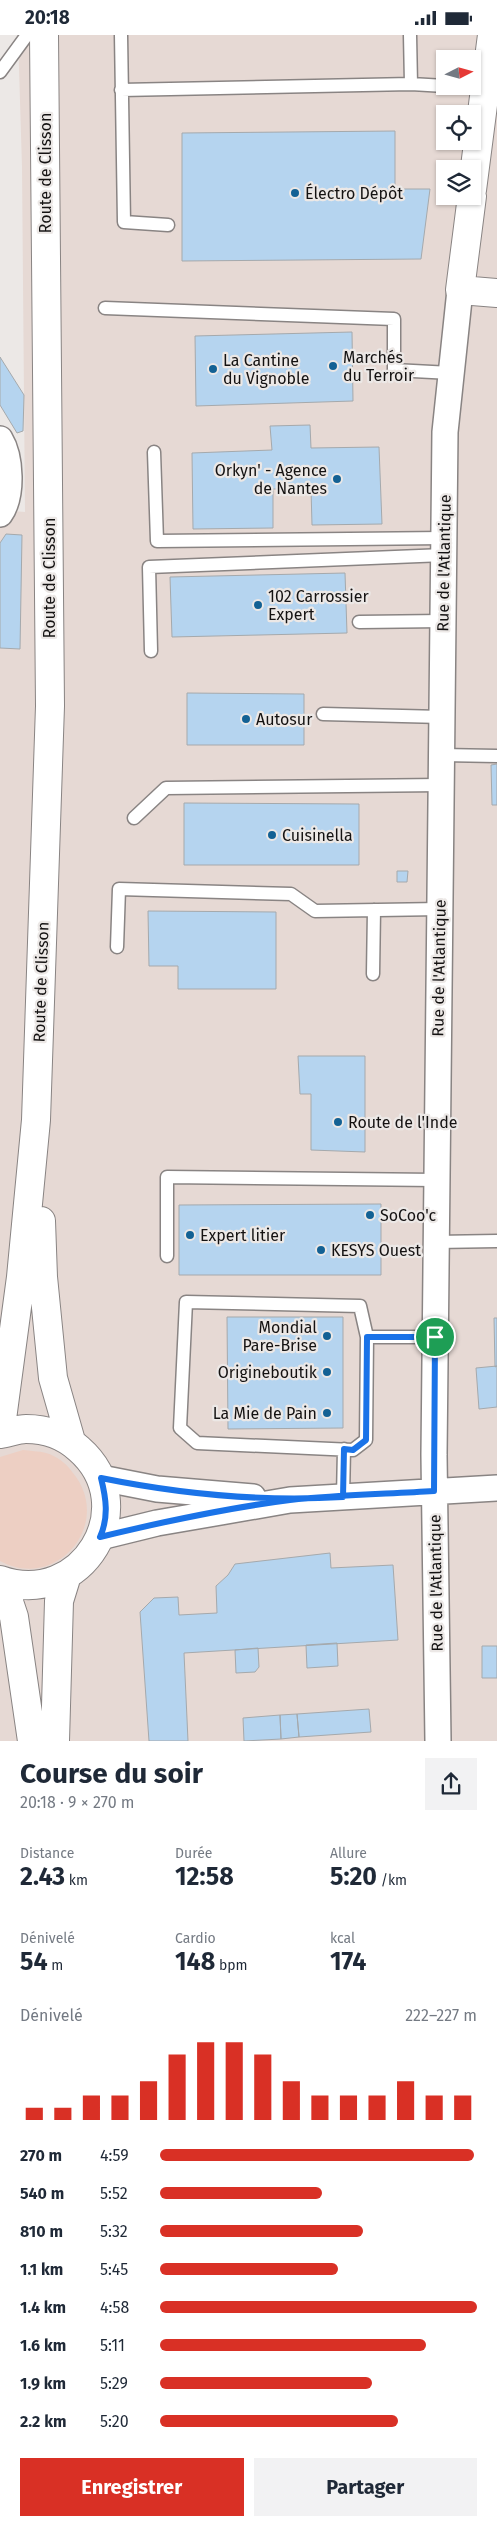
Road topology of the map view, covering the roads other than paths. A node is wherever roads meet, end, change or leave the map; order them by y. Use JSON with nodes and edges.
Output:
{"nodes":[{"id":1,"x":27,"y":35,"type":"edge"},
{"id":2,"x":44,"y":35,"type":"edge"},
{"id":3,"x":120,"y":35,"type":"edge"},
{"id":4,"x":410,"y":35,"type":"edge"},
{"id":5,"x":492,"y":35,"type":"edge"},
{"id":6,"x":0,"y":72,"type":"edge"},
{"id":7,"x":411,"y":85,"type":"junction"},
{"id":8,"x":436,"y":86,"type":"edge"},
{"id":9,"x":481,"y":87,"type":"edge"},
{"id":10,"x":486,"y":87,"type":"junction"},
{"id":11,"x":120,"y":90,"type":"junction"},
{"id":12,"x":476,"y":160,"type":"edge"},
{"id":13,"x":471,"y":205,"type":"edge"},
{"id":14,"x":168,"y":225,"type":"dead end"},
{"id":15,"x":460,"y":290,"type":"junction"},
{"id":16,"x":497,"y":293,"type":"edge"},
{"id":17,"x":104,"y":308,"type":"dead end"},
{"id":18,"x":451,"y":373,"type":"junction"},
{"id":19,"x":0,"y":439,"type":"edge"},
{"id":20,"x":154,"y":451,"type":"dead end"},
{"id":21,"x":0,"y":514,"type":"edge"},
{"id":22,"x":444,"y":546,"type":"junction"},
{"id":23,"x":443,"y":621,"type":"junction"},
{"id":24,"x":359,"y":622,"type":"dead end"},
{"id":25,"x":151,"y":651,"type":"dead end"},
{"id":26,"x":323,"y":714,"type":"dead end"},
{"id":27,"x":442,"y":717,"type":"junction"},
{"id":28,"x":442,"y":755,"type":"junction"},
{"id":29,"x":497,"y":756,"type":"edge"},
{"id":30,"x":441,"y":785,"type":"junction"},
{"id":31,"x":134,"y":818,"type":"dead end"},
{"id":32,"x":440,"y":909,"type":"junction"},
{"id":33,"x":374,"y":910,"type":"junction"},
{"id":34,"x":117,"y":947,"type":"dead end"},
{"id":35,"x":373,"y":974,"type":"dead end"},
{"id":36,"x":36,"y":1120,"type":"junction"},
{"id":37,"x":436,"y":1180,"type":"junction"},
{"id":38,"x":497,"y":1241,"type":"edge"},
{"id":39,"x":436,"y":1242,"type":"junction"},
{"id":40,"x":167,"y":1256,"type":"dead end"},
{"id":41,"x":367,"y":1337,"type":"junction"},
{"id":42,"x":435,"y":1337,"type":"junction"},
{"id":43,"x":0,"y":1434,"type":"edge"},
{"id":44,"x":71,"y":1441,"type":"junction"},
{"id":45,"x":344,"y":1449,"type":"junction"},
{"id":46,"x":101,"y":1478,"type":"junction"},
{"id":47,"x":497,"y":1488,"type":"edge"},
{"id":48,"x":434,"y":1491,"type":"junction"},
{"id":49,"x":343,"y":1497,"type":"junction"},
{"id":50,"x":290,"y":1500,"type":"junction"},
{"id":51,"x":100,"y":1537,"type":"junction"},
{"id":52,"x":66,"y":1575,"type":"junction"},
{"id":53,"x":1,"y":1581,"type":"edge"},
{"id":54,"x":32,"y":1741,"type":"edge"},
{"id":55,"x":55,"y":1741,"type":"edge"},
{"id":56,"x":438,"y":1741,"type":"edge"}],
"edges":[{"from":1,"to":6,"type":"lane"},
{"from":2,"to":36,"type":"main road","name":"Route de Clisson"},
{"from":3,"to":11,"type":"lane"},
{"from":4,"to":7,"type":"lane"},
{"from":5,"to":10,"type":"main road"},
{"from":7,"to":8,"type":"lane"},
{"from":7,"to":11,"type":"lane"},
{"from":9,"to":10,"type":"lane"},
{"from":10,"to":12,"type":"main road"},
{"from":11,"to":14,"type":"lane"},
{"from":13,"to":15,"type":"main road","name":"Rue de l'Atlantique"},
{"from":15,"to":16,"type":"main road"},
{"from":15,"to":18,"type":"street","name":"Rue de l'Atlantique"},
{"from":17,"to":18,"type":"lane"},
{"from":18,"to":22,"type":"street","name":"Rue de l'Atlantique"},
{"from":19,"to":21,"type":"street"},
{"from":20,"to":22,"type":"lane"},
{"from":22,"to":23,"type":"street","name":"Rue de l'Atlantique"},
{"from":22,"to":25,"type":"lane"},
{"from":23,"to":24,"type":"lane"},
{"from":23,"to":27,"type":"street","name":"Rue de l'Atlantique"},
{"from":26,"to":27,"type":"lane"},
{"from":27,"to":28,"type":"street","name":"Rue de l'Atlantique"},
{"from":28,"to":29,"type":"lane"},
{"from":28,"to":30,"type":"street","name":"Rue de l'Atlantique"},
{"from":30,"to":31,"type":"lane"},
{"from":30,"to":32,"type":"street","name":"Rue de l'Atlantique"},
{"from":32,"to":33,"type":"lane"},
{"from":32,"to":37,"type":"street","name":"Rue de l'Atlantique"},
{"from":33,"to":34,"type":"lane"},
{"from":33,"to":35,"type":"lane"},
{"from":36,"to":43,"type":"main road","name":"Route de Clisson"},
{"from":36,"to":44,"type":"main road","name":"Route de Clisson"},
{"from":37,"to":39,"type":"street","name":"Rue de l'Atlantique"},
{"from":37,"to":40,"type":"lane"},
{"from":38,"to":39,"type":"lane"},
{"from":39,"to":42,"type":"street","name":"Rue de l'Atlantique"},
{"from":41,"to":42,"type":"lane"},
{"from":41,"to":45,"type":"lane"},
{"from":41,"to":45,"type":"lane"},
{"from":42,"to":48,"type":"street","name":"Rue de l'Atlantique"},
{"from":43,"to":44,"type":"main road"},
{"from":44,"to":46,"type":"main road"},
{"from":45,"to":49,"type":"lane"},
{"from":46,"to":50,"type":"street"},
{"from":46,"to":51,"type":"main road"},
{"from":47,"to":48,"type":"street"},
{"from":48,"to":49,"type":"street"},
{"from":48,"to":56,"type":"street","name":"Rue de l'Atlantique"},
{"from":49,"to":50,"type":"street"},
{"from":50,"to":51,"type":"street"},
{"from":51,"to":52,"type":"main road"},
{"from":52,"to":53,"type":"main road"},
{"from":52,"to":55,"type":"main road"},
{"from":53,"to":54,"type":"main road"}]}
